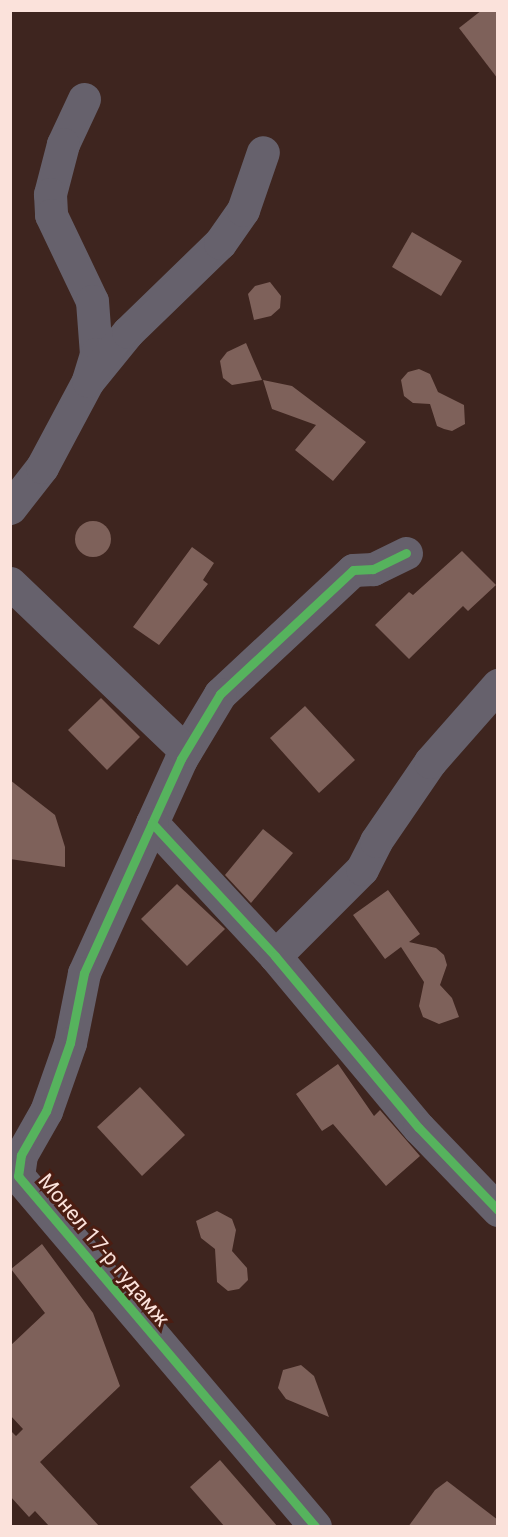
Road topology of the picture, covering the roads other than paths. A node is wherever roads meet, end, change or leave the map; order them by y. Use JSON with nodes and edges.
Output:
{"nodes":[{"id":1,"x":84,"y":99,"type":"dead end"},
{"id":2,"x":263,"y":152,"type":"dead end"},
{"id":3,"x":88,"y":381,"type":"junction"},
{"id":4,"x":10,"y":508,"type":"edge"},
{"id":5,"x":406,"y":553,"type":"dead end"},
{"id":6,"x":10,"y":583,"type":"edge"},
{"id":7,"x":498,"y":685,"type":"edge"},
{"id":8,"x":186,"y":751,"type":"junction"},
{"id":9,"x":152,"y":823,"type":"junction"},
{"id":10,"x":275,"y":956,"type":"junction"},
{"id":11,"x":498,"y":1210,"type":"edge"},
{"id":12,"x":315,"y":1527,"type":"edge"}],
"edges":[{"from":1,"to":3,"type":"street"},
{"from":2,"to":3,"type":"street"},
{"from":3,"to":4,"type":"street"},
{"from":5,"to":8,"type":"street","name":"Монел 17-р гудамж"},
{"from":6,"to":8,"type":"street"},
{"from":7,"to":10,"type":"street"},
{"from":8,"to":9,"type":"street","name":"Монел 17-р гудамж"},
{"from":9,"to":10,"type":"street"},
{"from":9,"to":12,"type":"street","name":"Монел 17-р гудамж"},
{"from":10,"to":11,"type":"street"}]}
